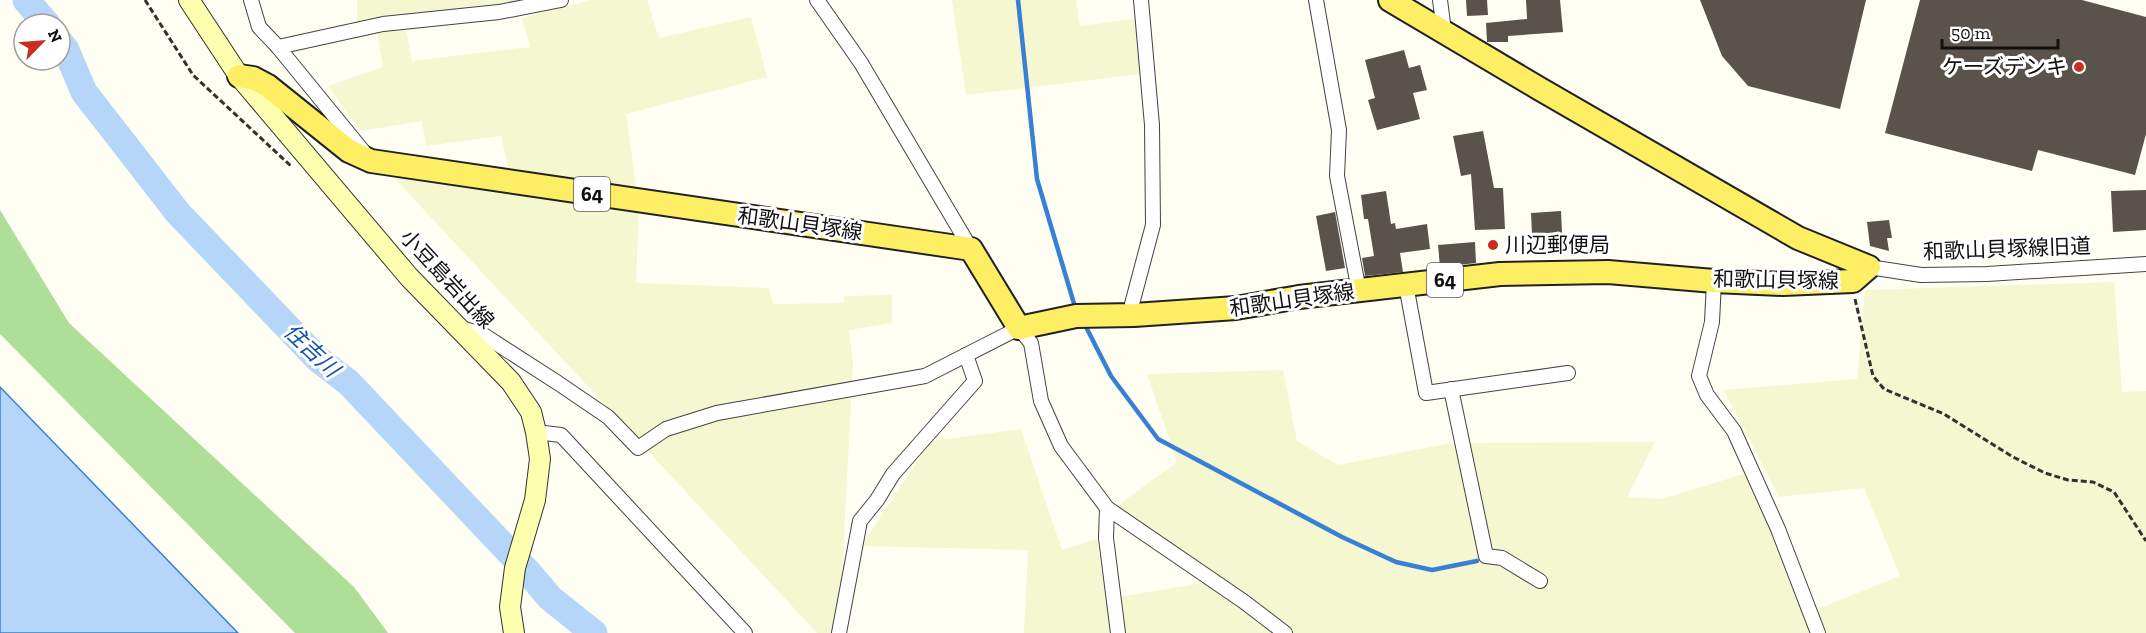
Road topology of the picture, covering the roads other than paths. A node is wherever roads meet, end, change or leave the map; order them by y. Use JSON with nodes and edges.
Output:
{"nodes":[{"id":1,"x":189,"y":0,"type":"edge"},
{"id":2,"x":251,"y":0,"type":"edge"},
{"id":3,"x":561,"y":0,"type":"edge"},
{"id":4,"x":817,"y":0,"type":"edge"},
{"id":5,"x":1141,"y":0,"type":"edge"},
{"id":6,"x":1316,"y":0,"type":"edge"},
{"id":7,"x":1390,"y":0,"type":"edge"},
{"id":8,"x":1440,"y":0,"type":"edge"},
{"id":9,"x":1444,"y":31,"type":"junction"},
{"id":10,"x":278,"y":47,"type":"junction"},
{"id":11,"x":239,"y":76,"type":"junction"},
{"id":12,"x":371,"y":161,"type":"junction"},
{"id":13,"x":971,"y":249,"type":"junction"},
{"id":14,"x":2146,"y":264,"type":"edge"},
{"id":15,"x":1861,"y":274,"type":"junction"},
{"id":16,"x":1714,"y":281,"type":"junction"},
{"id":17,"x":1406,"y":285,"type":"junction"},
{"id":18,"x":1359,"y":291,"type":"junction"},
{"id":19,"x":1134,"y":315,"type":"junction"},
{"id":20,"x":458,"y":327,"type":"junction"},
{"id":21,"x":1019,"y":328,"type":"junction"},
{"id":22,"x":966,"y":355,"type":"junction"},
{"id":23,"x":1568,"y":373,"type":"dead end"},
{"id":24,"x":1451,"y":389,"type":"junction"},
{"id":25,"x":536,"y":432,"type":"junction"},
{"id":26,"x":1107,"y":508,"type":"junction"},
{"id":27,"x":1540,"y":581,"type":"dead end"},
{"id":28,"x":514,"y":633,"type":"edge"},
{"id":29,"x":746,"y":633,"type":"edge"},
{"id":30,"x":839,"y":633,"type":"edge"},
{"id":31,"x":1118,"y":633,"type":"edge"},
{"id":32,"x":1285,"y":633,"type":"edge"},
{"id":33,"x":1818,"y":633,"type":"edge"}],
"edges":[{"from":1,"to":11,"type":"main road","name":"小豆島岩出線"},
{"from":2,"to":10,"type":"street"},
{"from":3,"to":10,"type":"street"},
{"from":4,"to":13,"type":"street"},
{"from":5,"to":19,"type":"street"},
{"from":6,"to":18,"type":"street"},
{"from":7,"to":9,"type":"main road","name":"和歌山貝塚線"},
{"from":8,"to":9,"type":"street"},
{"from":9,"to":15,"type":"main road","name":"和歌山貝塚線"},
{"from":10,"to":12,"type":"street"},
{"from":11,"to":12,"type":"main road","name":"和歌山貝塚線","number":"64"},
{"from":11,"to":20,"type":"main road","name":"小豆島岩出線"},
{"from":12,"to":13,"type":"main road","name":"和歌山貝塚線","number":"64"},
{"from":13,"to":21,"type":"main road"},
{"from":14,"to":15,"type":"street","name":"和歌山貝塚線旧道"},
{"from":15,"to":16,"type":"main road","name":"和歌山貝塚線","number":"64"},
{"from":16,"to":17,"type":"main road","name":"和歌山貝塚線","number":"64"},
{"from":16,"to":33,"type":"street"},
{"from":17,"to":18,"type":"main road","name":"和歌山貝塚線","number":"64"},
{"from":17,"to":24,"type":"street"},
{"from":18,"to":19,"type":"main road","name":"和歌山貝塚線","number":"64"},
{"from":19,"to":21,"type":"main road","name":"和歌山貝塚線","number":"64"},
{"from":20,"to":22,"type":"street"},
{"from":20,"to":25,"type":"main road","name":"小豆島岩出線"},
{"from":21,"to":22,"type":"street"},
{"from":21,"to":26,"type":"street"},
{"from":22,"to":30,"type":"street"},
{"from":23,"to":24,"type":"street"},
{"from":24,"to":27,"type":"street"},
{"from":25,"to":28,"type":"main road","name":"小豆島岩出線"},
{"from":25,"to":29,"type":"street"},
{"from":26,"to":31,"type":"street"},
{"from":26,"to":32,"type":"street"}]}
